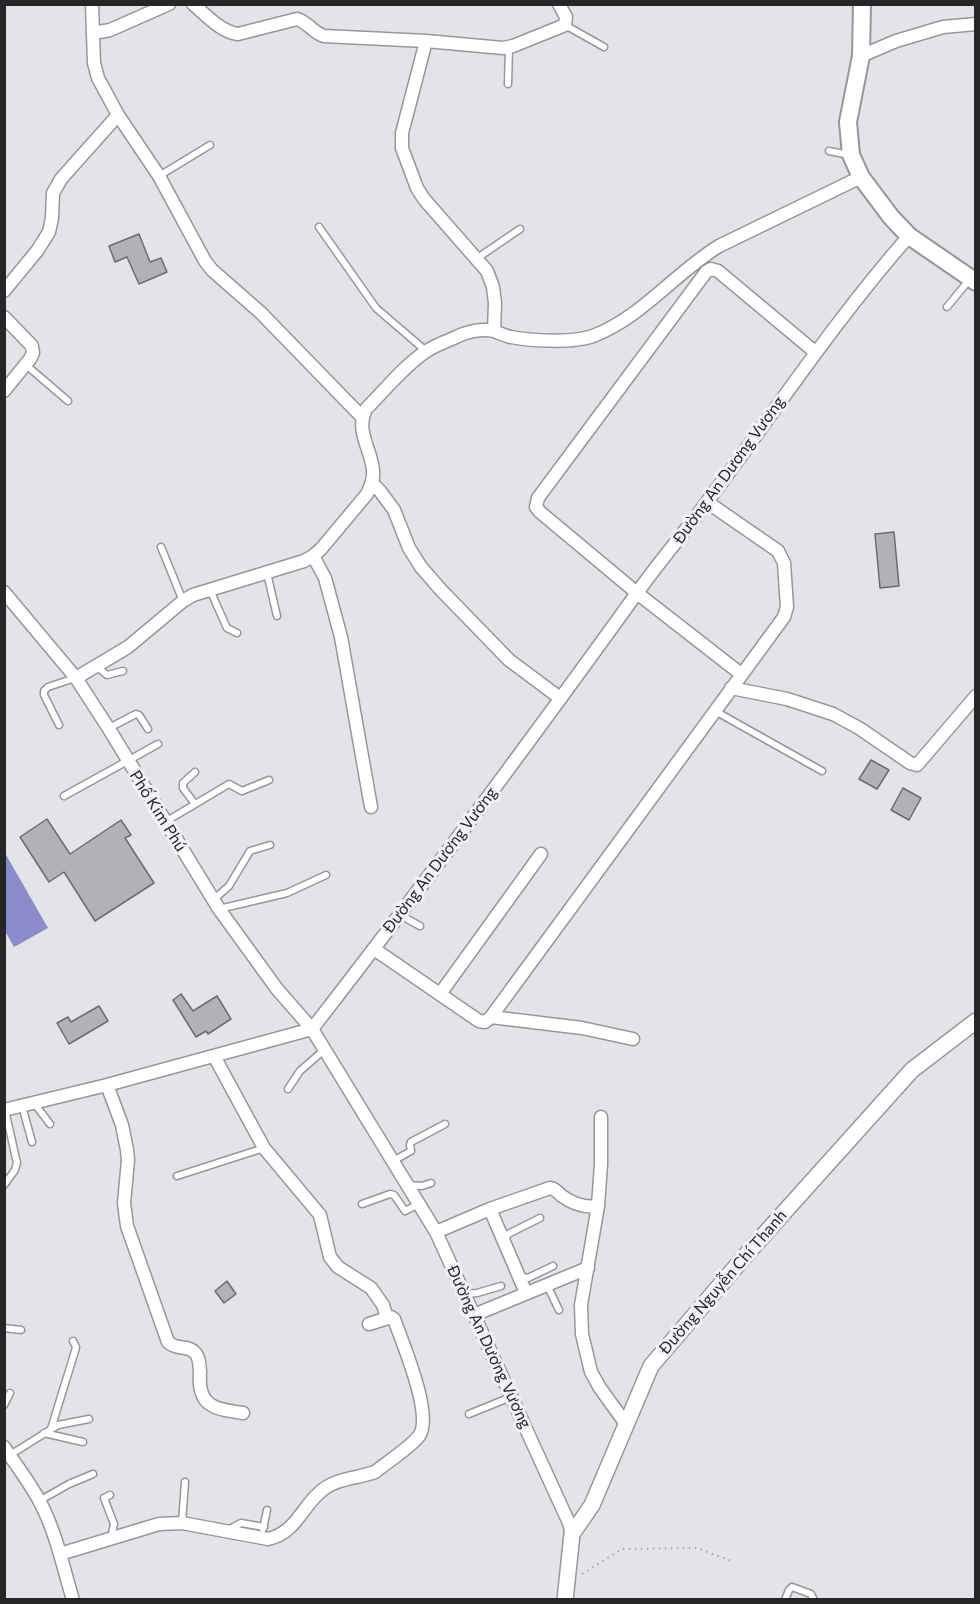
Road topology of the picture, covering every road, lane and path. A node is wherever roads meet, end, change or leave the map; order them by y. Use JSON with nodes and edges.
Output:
{"nodes":[{"id":1,"x":92,"y":4,"type":"edge"},
{"id":2,"x":169,"y":4,"type":"edge"},
{"id":3,"x":193,"y":4,"type":"edge"},
{"id":4,"x":559,"y":4,"type":"edge"},
{"id":5,"x":862,"y":4,"type":"edge"},
{"id":6,"x":975,"y":24,"type":"edge"},
{"id":7,"x":565,"y":25,"type":"junction"},
{"id":8,"x":93,"y":33,"type":"junction"},
{"id":9,"x":426,"y":40,"type":"junction"},
{"id":10,"x":509,"y":47,"type":"junction"},
{"id":11,"x":604,"y":48,"type":"dead end"},
{"id":12,"x":861,"y":56,"type":"junction"},
{"id":13,"x":508,"y":84,"type":"dead end"},
{"id":14,"x":118,"y":116,"type":"junction"},
{"id":15,"x":210,"y":145,"type":"dead end"},
{"id":16,"x":829,"y":151,"type":"dead end"},
{"id":17,"x":851,"y":155,"type":"junction"},
{"id":18,"x":159,"y":176,"type":"junction"},
{"id":19,"x":861,"y":177,"type":"junction"},
{"id":20,"x":319,"y":227,"type":"dead end"},
{"id":21,"x":520,"y":229,"type":"dead end"},
{"id":22,"x":909,"y":236,"type":"junction"},
{"id":23,"x":476,"y":259,"type":"junction"},
{"id":24,"x":973,"y":280,"type":"edge"},
{"id":25,"x":4,"y":291,"type":"edge"},
{"id":26,"x":947,"y":307,"type":"dead end"},
{"id":27,"x":4,"y":318,"type":"edge"},
{"id":28,"x":494,"y":331,"type":"junction"},
{"id":29,"x":426,"y":351,"type":"junction"},
{"id":30,"x":815,"y":352,"type":"junction"},
{"id":31,"x":26,"y":365,"type":"junction"},
{"id":32,"x":4,"y":391,"type":"edge"},
{"id":33,"x":68,"y":401,"type":"dead end"},
{"id":34,"x":362,"y":417,"type":"junction"},
{"id":35,"x":372,"y":483,"type":"junction"},
{"id":36,"x":708,"y":502,"type":"junction"},
{"id":37,"x":161,"y":547,"type":"dead end"},
{"id":38,"x":313,"y":556,"type":"junction"},
{"id":39,"x":267,"y":573,"type":"junction"},
{"id":40,"x":210,"y":590,"type":"junction"},
{"id":41,"x":4,"y":592,"type":"edge"},
{"id":42,"x":637,"y":593,"type":"junction"},
{"id":43,"x":183,"y":601,"type":"junction"},
{"id":44,"x":277,"y":616,"type":"dead end"},
{"id":45,"x":237,"y":633,"type":"dead end"},
{"id":46,"x":96,"y":666,"type":"junction"},
{"id":47,"x":123,"y":670,"type":"dead end"},
{"id":48,"x":741,"y":674,"type":"junction"},
{"id":49,"x":76,"y":678,"type":"junction"},
{"id":50,"x":731,"y":688,"type":"junction"},
{"id":51,"x":975,"y":696,"type":"edge"},
{"id":52,"x":560,"y":698,"type":"junction"},
{"id":53,"x":714,"y":711,"type":"junction"},
{"id":54,"x":59,"y":725,"type":"dead end"},
{"id":55,"x":109,"y":729,"type":"junction"},
{"id":56,"x":148,"y":729,"type":"dead end"},
{"id":57,"x":158,"y":744,"type":"dead end"},
{"id":58,"x":127,"y":761,"type":"junction"},
{"id":59,"x":822,"y":771,"type":"dead end"},
{"id":60,"x":195,"y":772,"type":"dead end"},
{"id":61,"x":268,"y":780,"type":"dead end"},
{"id":62,"x":64,"y":796,"type":"dead end"},
{"id":63,"x":195,"y":804,"type":"junction"},
{"id":64,"x":370,"y":807,"type":"dead end"},
{"id":65,"x":165,"y":822,"type":"junction"},
{"id":66,"x":270,"y":845,"type":"dead end"},
{"id":67,"x":541,"y":854,"type":"dead end"},
{"id":68,"x":326,"y":874,"type":"dead end"},
{"id":69,"x":216,"y":904,"type":"junction"},
{"id":70,"x":400,"y":914,"type":"junction"},
{"id":71,"x":420,"y":926,"type":"dead end"},
{"id":72,"x":374,"y":949,"type":"junction"},
{"id":73,"x":440,"y":994,"type":"junction"},
{"id":74,"x":491,"y":1017,"type":"junction"},
{"id":75,"x":975,"y":1021,"type":"edge"},
{"id":76,"x":312,"y":1029,"type":"junction"},
{"id":77,"x":633,"y":1039,"type":"dead end"},
{"id":78,"x":324,"y":1050,"type":"junction"},
{"id":79,"x":214,"y":1056,"type":"junction"},
{"id":80,"x":107,"y":1084,"type":"junction"},
{"id":81,"x":288,"y":1089,"type":"dead end"},
{"id":82,"x":28,"y":1104,"type":"junction"},
{"id":83,"x":5,"y":1110,"type":"edge"},
{"id":84,"x":601,"y":1117,"type":"dead end"},
{"id":85,"x":50,"y":1124,"type":"dead end"},
{"id":86,"x":445,"y":1124,"type":"dead end"},
{"id":87,"x":32,"y":1142,"type":"dead end"},
{"id":88,"x":264,"y":1148,"type":"junction"},
{"id":89,"x":393,"y":1162,"type":"junction"},
{"id":90,"x":177,"y":1176,"type":"dead end"},
{"id":91,"x":430,"y":1183,"type":"dead end"},
{"id":92,"x":4,"y":1185,"type":"edge"},
{"id":93,"x":407,"y":1185,"type":"junction"},
{"id":94,"x":362,"y":1204,"type":"dead end"},
{"id":95,"x":418,"y":1204,"type":"junction"},
{"id":96,"x":598,"y":1206,"type":"junction"},
{"id":97,"x":489,"y":1209,"type":"junction"},
{"id":98,"x":540,"y":1218,"type":"dead end"},
{"id":99,"x":436,"y":1232,"type":"junction"},
{"id":100,"x":504,"y":1242,"type":"junction"},
{"id":101,"x":553,"y":1266,"type":"dead end"},
{"id":102,"x":588,"y":1268,"type":"junction"},
{"id":103,"x":519,"y":1275,"type":"junction"},
{"id":104,"x":547,"y":1284,"type":"junction"},
{"id":105,"x":501,"y":1286,"type":"dead end"},
{"id":106,"x":526,"y":1293,"type":"junction"},
{"id":107,"x":464,"y":1294,"type":"junction"},
{"id":108,"x":559,"y":1310,"type":"dead end"},
{"id":109,"x":474,"y":1315,"type":"junction"},
{"id":110,"x":387,"y":1318,"type":"junction"},
{"id":111,"x":369,"y":1324,"type":"dead end"},
{"id":112,"x":4,"y":1328,"type":"edge"},
{"id":113,"x":21,"y":1330,"type":"dead end"},
{"id":114,"x":74,"y":1341,"type":"dead end"},
{"id":115,"x":10,"y":1393,"type":"dead end"},
{"id":116,"x":511,"y":1397,"type":"junction"},
{"id":117,"x":4,"y":1405,"type":"edge"},
{"id":118,"x":243,"y":1413,"type":"dead end"},
{"id":119,"x":469,"y":1414,"type":"dead end"},
{"id":120,"x":89,"y":1419,"type":"dead end"},
{"id":121,"x":626,"y":1424,"type":"junction"},
{"id":122,"x":51,"y":1429,"type":"junction"},
{"id":123,"x":44,"y":1433,"type":"junction"},
{"id":124,"x":83,"y":1442,"type":"dead end"},
{"id":125,"x":7,"y":1451,"type":"edge"},
{"id":126,"x":93,"y":1474,"type":"dead end"},
{"id":127,"x":186,"y":1482,"type":"dead end"},
{"id":128,"x":110,"y":1495,"type":"dead end"},
{"id":129,"x":39,"y":1501,"type":"junction"},
{"id":130,"x":267,"y":1509,"type":"dead end"},
{"id":131,"x":182,"y":1523,"type":"junction"},
{"id":132,"x":262,"y":1532,"type":"junction"},
{"id":133,"x":572,"y":1534,"type":"junction"},
{"id":134,"x":111,"y":1539,"type":"junction"},
{"id":135,"x":60,"y":1554,"type":"junction"},
{"id":136,"x":734,"y":1562,"type":"dead end"},
{"id":137,"x":567,"y":1584,"type":"junction"},
{"id":138,"x":73,"y":1599,"type":"edge"},
{"id":139,"x":565,"y":1599,"type":"edge"},
{"id":140,"x":785,"y":1599,"type":"edge"},
{"id":141,"x":814,"y":1599,"type":"edge"}],
"edges":[{"from":1,"to":8,"type":"street"},
{"from":2,"to":8,"type":"street"},
{"from":3,"to":9,"type":"street"},
{"from":4,"to":7,"type":"street"},
{"from":5,"to":12,"type":"main road"},
{"from":6,"to":12,"type":"street"},
{"from":7,"to":10,"type":"street"},
{"from":7,"to":11,"type":"lane"},
{"from":8,"to":14,"type":"street"},
{"from":9,"to":10,"type":"street"},
{"from":9,"to":23,"type":"street"},
{"from":10,"to":13,"type":"lane"},
{"from":12,"to":17,"type":"main road"},
{"from":14,"to":18,"type":"street"},
{"from":14,"to":25,"type":"street"},
{"from":15,"to":18,"type":"lane"},
{"from":16,"to":17,"type":"lane"},
{"from":17,"to":19,"type":"main road"},
{"from":18,"to":34,"type":"street"},
{"from":19,"to":22,"type":"main road"},
{"from":19,"to":28,"type":"street"},
{"from":20,"to":29,"type":"lane"},
{"from":21,"to":23,"type":"lane"},
{"from":22,"to":24,"type":"main road"},
{"from":22,"to":30,"type":"street","name":"Đường An Dương Vương"},
{"from":23,"to":28,"type":"street"},
{"from":24,"to":26,"type":"lane"},
{"from":27,"to":31,"type":"street"},
{"from":28,"to":29,"type":"street"},
{"from":29,"to":34,"type":"street"},
{"from":30,"to":36,"type":"street","name":"Đường An Dương Vương"},
{"from":30,"to":42,"type":"street"},
{"from":31,"to":32,"type":"street"},
{"from":31,"to":33,"type":"lane"},
{"from":34,"to":35,"type":"street"},
{"from":35,"to":38,"type":"street"},
{"from":35,"to":52,"type":"street"},
{"from":36,"to":42,"type":"street","name":"Đường An Dương Vương"},
{"from":36,"to":48,"type":"street"},
{"from":37,"to":43,"type":"lane"},
{"from":38,"to":39,"type":"street"},
{"from":38,"to":64,"type":"street"},
{"from":39,"to":40,"type":"street"},
{"from":39,"to":44,"type":"lane"},
{"from":40,"to":43,"type":"street"},
{"from":40,"to":45,"type":"lane"},
{"from":41,"to":49,"type":"street","name":"Phố Kim Phú"},
{"from":42,"to":48,"type":"street"},
{"from":42,"to":52,"type":"street","name":"Đường An Dương Vương"},
{"from":43,"to":46,"type":"street"},
{"from":46,"to":47,"type":"lane"},
{"from":46,"to":49,"type":"street"},
{"from":48,"to":50,"type":"street"},
{"from":49,"to":54,"type":"lane"},
{"from":49,"to":55,"type":"street","name":"Phố Kim Phú"},
{"from":50,"to":51,"type":"street"},
{"from":50,"to":53,"type":"street"},
{"from":52,"to":70,"type":"street","name":"Đường An Dương Vương"},
{"from":53,"to":59,"type":"lane"},
{"from":53,"to":74,"type":"street"},
{"from":55,"to":56,"type":"lane"},
{"from":55,"to":58,"type":"street","name":"Phố Kim Phú"},
{"from":57,"to":58,"type":"lane"},
{"from":58,"to":62,"type":"lane"},
{"from":58,"to":65,"type":"street","name":"Phố Kim Phú"},
{"from":60,"to":63,"type":"lane"},
{"from":61,"to":63,"type":"lane"},
{"from":63,"to":65,"type":"lane"},
{"from":65,"to":69,"type":"street","name":"Phố Kim Phú"},
{"from":66,"to":69,"type":"lane"},
{"from":67,"to":73,"type":"street"},
{"from":68,"to":69,"type":"lane"},
{"from":69,"to":76,"type":"street","name":"Phố Kim Phú"},
{"from":70,"to":71,"type":"lane"},
{"from":70,"to":72,"type":"street","name":"Đường An Dương Vương"},
{"from":72,"to":73,"type":"street"},
{"from":72,"to":76,"type":"street","name":"Đường An Dương Vương"},
{"from":73,"to":74,"type":"street"},
{"from":74,"to":77,"type":"street"},
{"from":75,"to":121,"type":"street","name":"Đường Nguyễn Chí Thanh"},
{"from":76,"to":78,"type":"street","name":"Đường An Dương Vương"},
{"from":76,"to":79,"type":"street"},
{"from":78,"to":81,"type":"lane"},
{"from":78,"to":89,"type":"street","name":"Đường An Dương Vương"},
{"from":79,"to":80,"type":"street"},
{"from":79,"to":88,"type":"street"},
{"from":80,"to":82,"type":"street"},
{"from":80,"to":118,"type":"street"},
{"from":82,"to":83,"type":"street"},
{"from":82,"to":85,"type":"lane"},
{"from":82,"to":87,"type":"lane"},
{"from":83,"to":92,"type":"lane"},
{"from":84,"to":96,"type":"street"},
{"from":86,"to":89,"type":"lane"},
{"from":88,"to":90,"type":"lane"},
{"from":88,"to":110,"type":"street"},
{"from":89,"to":93,"type":"street","name":"Đường An Dương Vương"},
{"from":91,"to":93,"type":"lane"},
{"from":93,"to":95,"type":"street","name":"Đường An Dương Vương"},
{"from":94,"to":95,"type":"lane"},
{"from":95,"to":99,"type":"street","name":"Đường An Dương Vương"},
{"from":96,"to":97,"type":"street"},
{"from":96,"to":102,"type":"street"},
{"from":97,"to":99,"type":"street"},
{"from":97,"to":100,"type":"street"},
{"from":98,"to":100,"type":"lane"},
{"from":99,"to":107,"type":"street","name":"Đường An Dương Vương"},
{"from":100,"to":103,"type":"street"},
{"from":101,"to":103,"type":"lane"},
{"from":102,"to":104,"type":"street"},
{"from":102,"to":121,"type":"street"},
{"from":103,"to":106,"type":"street"},
{"from":104,"to":106,"type":"street"},
{"from":104,"to":108,"type":"lane"},
{"from":105,"to":107,"type":"lane"},
{"from":106,"to":109,"type":"street"},
{"from":107,"to":109,"type":"street","name":"Đường An Dương Vương"},
{"from":109,"to":116,"type":"street","name":"Đường An Dương Vương"},
{"from":110,"to":111,"type":"street"},
{"from":110,"to":132,"type":"street"},
{"from":112,"to":113,"type":"lane"},
{"from":114,"to":122,"type":"lane"},
{"from":115,"to":117,"type":"lane"},
{"from":116,"to":119,"type":"lane"},
{"from":116,"to":133,"type":"street","name":"Đường An Dương Vương"},
{"from":120,"to":122,"type":"lane"},
{"from":121,"to":133,"type":"street","name":"Đường Nguyễn Chí Thanh"},
{"from":122,"to":123,"type":"lane"},
{"from":123,"to":124,"type":"lane"},
{"from":123,"to":125,"type":"lane"},
{"from":125,"to":129,"type":"street"},
{"from":126,"to":129,"type":"lane"},
{"from":127,"to":131,"type":"lane"},
{"from":128,"to":134,"type":"lane"},
{"from":129,"to":135,"type":"street"},
{"from":130,"to":132,"type":"lane"},
{"from":131,"to":132,"type":"street"},
{"from":131,"to":134,"type":"street"},
{"from":133,"to":137,"type":"street","name":"Đường Nguyễn Chí Thanh"},
{"from":134,"to":135,"type":"street"},
{"from":135,"to":138,"type":"street"},
{"from":136,"to":137,"type":"path"},
{"from":137,"to":139,"type":"street","name":"Đường Nguyễn Chí Thanh"},
{"from":140,"to":141,"type":"lane"}]}
